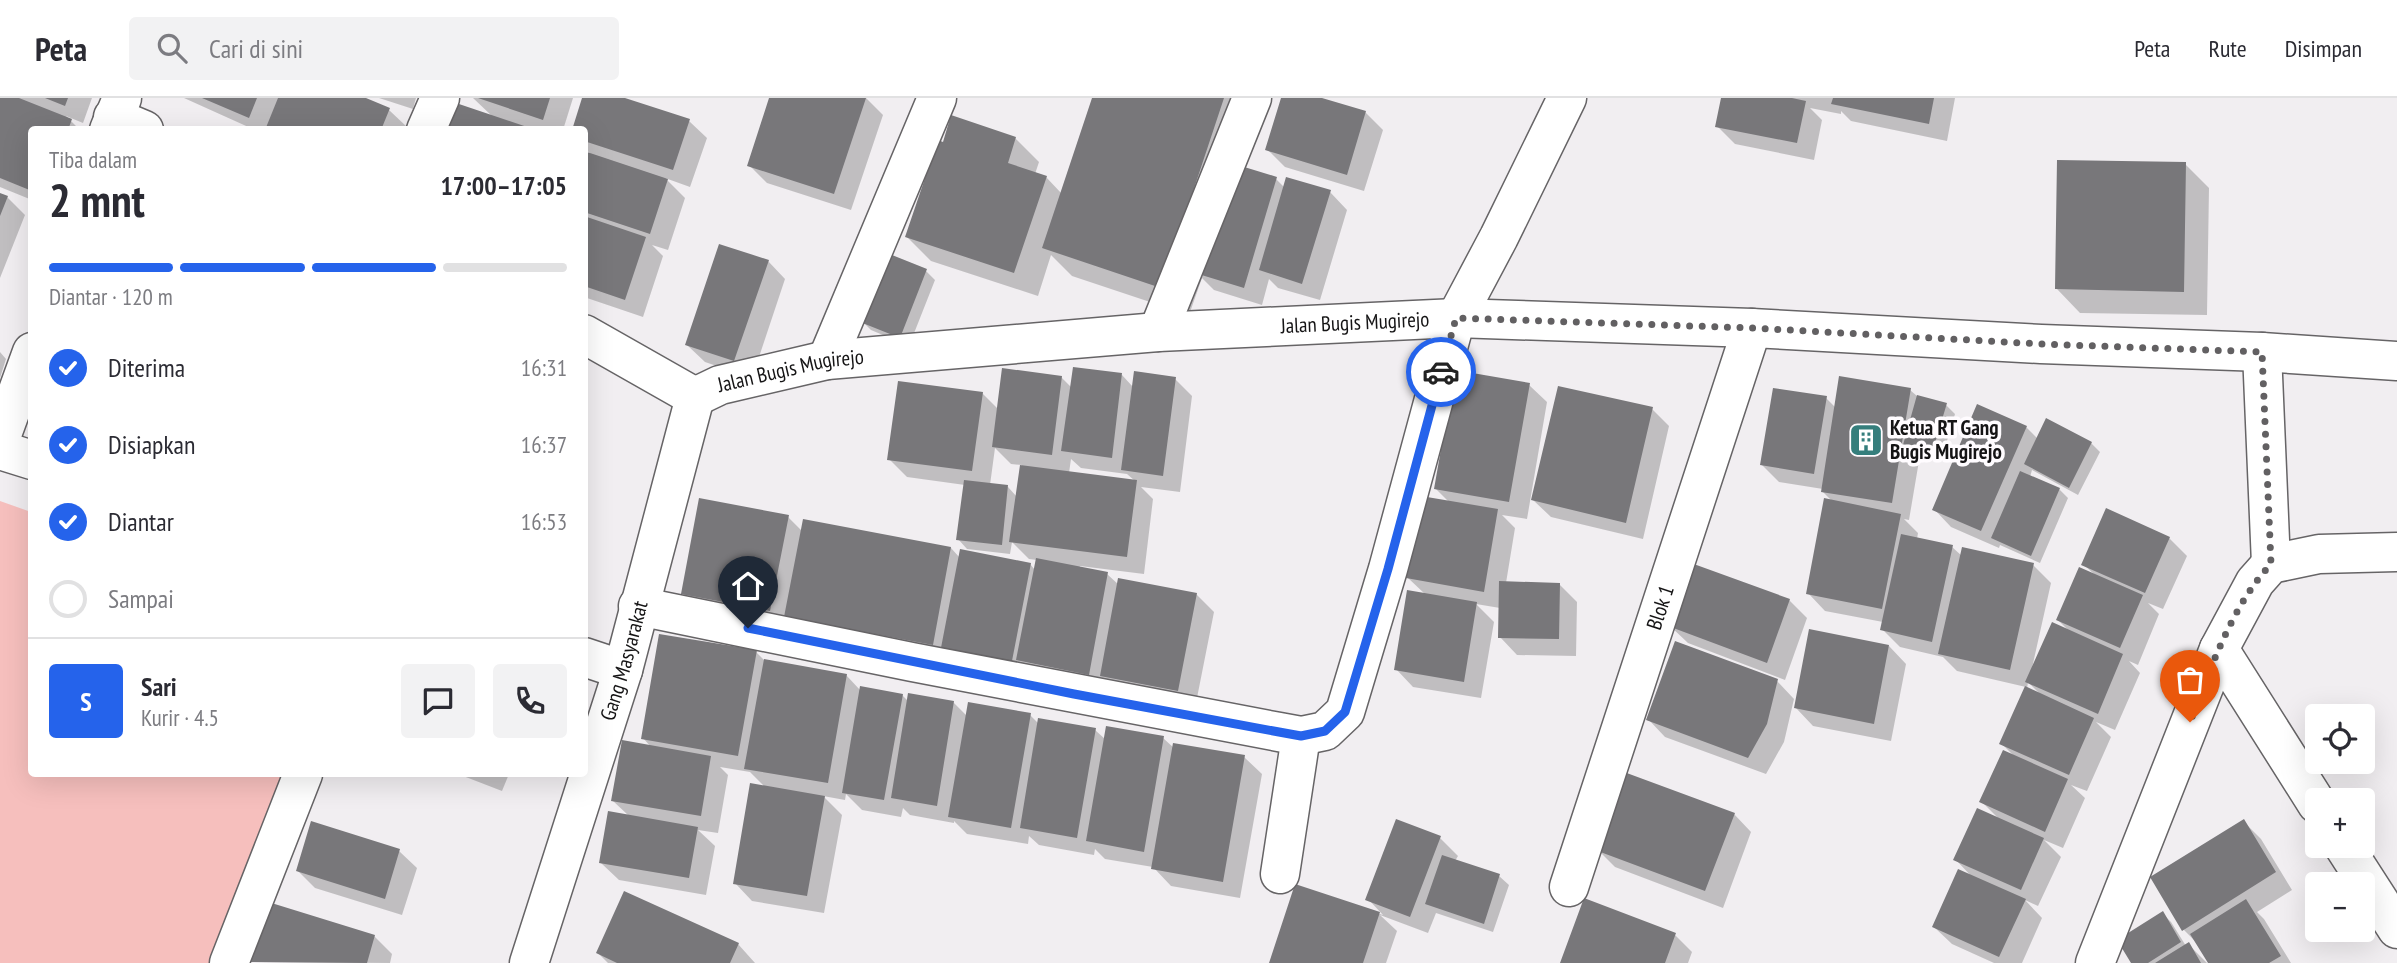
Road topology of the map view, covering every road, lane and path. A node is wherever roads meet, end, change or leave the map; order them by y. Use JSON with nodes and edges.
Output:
{"nodes":[{"id":1,"x":440,"y":98,"type":"edge"},
{"id":2,"x":937,"y":98,"type":"edge"},
{"id":3,"x":1252,"y":98,"type":"edge"},
{"id":4,"x":1567,"y":98,"type":"edge"},
{"id":5,"x":428,"y":126,"type":"edge"},
{"id":6,"x":1456,"y":318,"type":"junction"},
{"id":7,"x":1752,"y":328,"type":"junction"},
{"id":8,"x":1158,"y":332,"type":"junction"},
{"id":9,"x":588,"y":336,"type":"edge"},
{"id":10,"x":2262,"y":352,"type":"junction"},
{"id":11,"x":827,"y":360,"type":"junction"},
{"id":12,"x":2397,"y":361,"type":"edge"},
{"id":13,"x":28,"y":363,"type":"edge"},
{"id":14,"x":695,"y":397,"type":"junction"},
{"id":15,"x":0,"y":440,"type":"edge"},
{"id":16,"x":0,"y":450,"type":"edge"},
{"id":17,"x":28,"y":459,"type":"edge"},
{"id":18,"x":2397,"y":552,"type":"edge"},
{"id":19,"x":2271,"y":564,"type":"junction"},
{"id":20,"x":638,"y":606,"type":"junction"},
{"id":21,"x":2219,"y":649,"type":"junction"},
{"id":22,"x":588,"y":658,"type":"edge"},
{"id":23,"x":623,"y":670,"type":"junction"},
{"id":24,"x":1301,"y":736,"type":"junction"},
{"id":25,"x":302,"y":777,"type":"edge"},
{"id":26,"x":2307,"y":788,"type":"edge"},
{"id":27,"x":2351,"y":858,"type":"edge"},
{"id":28,"x":1280,"y":874,"type":"dead end"},
{"id":29,"x":1569,"y":887,"type":"dead end"},
{"id":30,"x":2397,"y":929,"type":"edge"},
{"id":31,"x":229,"y":963,"type":"edge"},
{"id":32,"x":529,"y":963,"type":"edge"},
{"id":33,"x":2095,"y":963,"type":"edge"}],
"edges":[{"from":1,"to":5,"type":"street"},
{"from":2,"to":11,"type":"street"},
{"from":3,"to":8,"type":"street"},
{"from":4,"to":6,"type":"street"},
{"from":6,"to":7,"type":"street","name":"Jalan Bugis Mugirejo"},
{"from":6,"to":8,"type":"street","name":"Jalan Bugis Mugirejo"},
{"from":6,"to":24,"type":"street"},
{"from":7,"to":10,"type":"street","name":"Jalan Bugis Mugirejo"},
{"from":7,"to":29,"type":"street","name":"Blok 1"},
{"from":8,"to":11,"type":"street","name":"Jalan Bugis Mugirejo"},
{"from":9,"to":14,"type":"street"},
{"from":10,"to":12,"type":"street","name":"Jalan Bugis Mugirejo"},
{"from":10,"to":19,"type":"street"},
{"from":11,"to":14,"type":"street","name":"Jalan Bugis Mugirejo"},
{"from":13,"to":15,"type":"street"},
{"from":14,"to":20,"type":"street","name":"Gang Masyarakat"},
{"from":16,"to":17,"type":"street"},
{"from":18,"to":19,"type":"street"},
{"from":19,"to":21,"type":"street"},
{"from":20,"to":23,"type":"street","name":"Gang Masyarakat"},
{"from":20,"to":24,"type":"street"},
{"from":21,"to":26,"type":"street"},
{"from":21,"to":33,"type":"street"},
{"from":22,"to":23,"type":"street"},
{"from":23,"to":32,"type":"street","name":"Gang Masyarakat"},
{"from":24,"to":28,"type":"street"},
{"from":25,"to":31,"type":"street"},
{"from":27,"to":30,"type":"street"}]}
